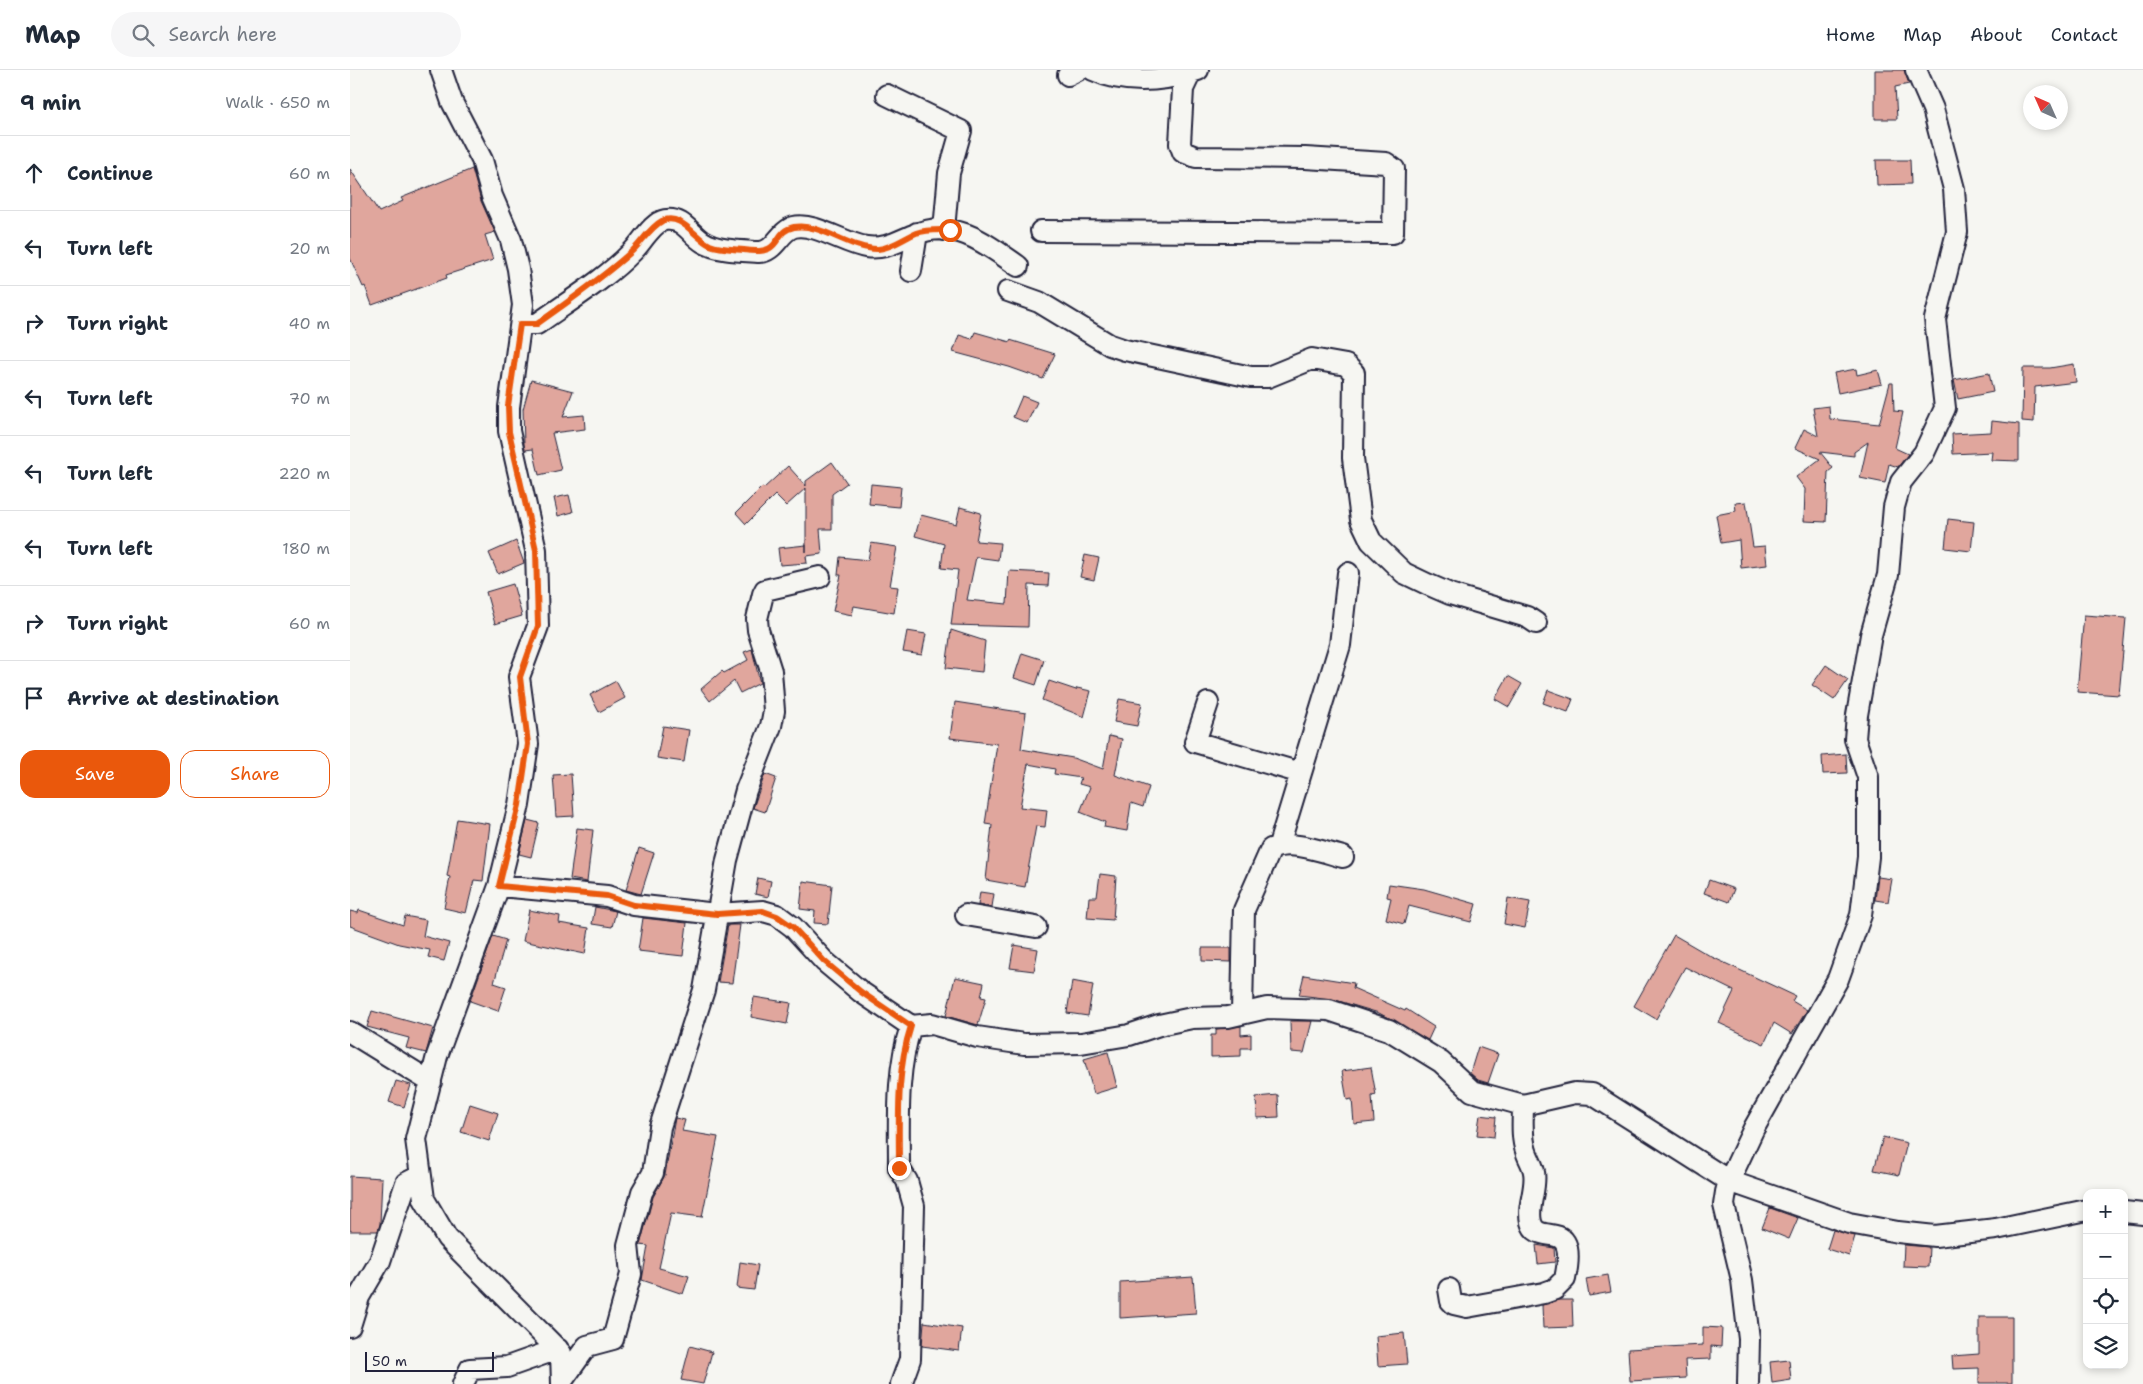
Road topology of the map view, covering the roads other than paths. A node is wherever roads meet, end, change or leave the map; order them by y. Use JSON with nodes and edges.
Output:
{"nodes":[{"id":1,"x":441,"y":70,"type":"edge"},
{"id":2,"x":1916,"y":70,"type":"edge"},
{"id":3,"x":1099,"y":71,"type":"edge"},
{"id":4,"x":1195,"y":71,"type":"edge"},
{"id":5,"x":887,"y":96,"type":"dead end"},
{"id":6,"x":944,"y":230,"type":"junction"},
{"id":7,"x":1041,"y":231,"type":"dead end"},
{"id":8,"x":917,"y":233,"type":"junction"},
{"id":9,"x":1018,"y":266,"type":"dead end"},
{"id":10,"x":911,"y":271,"type":"dead end"},
{"id":11,"x":1008,"y":291,"type":"dead end"},
{"id":12,"x":520,"y":324,"type":"junction"},
{"id":13,"x":1348,"y":573,"type":"dead end"},
{"id":14,"x":820,"y":577,"type":"dead end"},
{"id":15,"x":1536,"y":623,"type":"dead end"},
{"id":16,"x":1208,"y":703,"type":"dead end"},
{"id":17,"x":1301,"y":773,"type":"junction"},
{"id":18,"x":1279,"y":845,"type":"junction"},
{"id":19,"x":1343,"y":857,"type":"dead end"},
{"id":20,"x":499,"y":886,"type":"junction"},
{"id":21,"x":717,"y":914,"type":"junction"},
{"id":22,"x":966,"y":915,"type":"dead end"},
{"id":23,"x":1036,"y":927,"type":"dead end"},
{"id":24,"x":1242,"y":1013,"type":"junction"},
{"id":25,"x":911,"y":1026,"type":"junction"},
{"id":26,"x":350,"y":1032,"type":"edge"},
{"id":27,"x":431,"y":1082,"type":"junction"},
{"id":28,"x":1522,"y":1105,"type":"junction"},
{"id":29,"x":420,"y":1176,"type":"junction"},
{"id":30,"x":1729,"y":1181,"type":"junction"},
{"id":31,"x":2083,"y":1211,"type":"edge"},
{"id":32,"x":2128,"y":1212,"type":"edge"},
{"id":33,"x":2143,"y":1214,"type":"edge"},
{"id":34,"x":1449,"y":1289,"type":"dead end"},
{"id":35,"x":350,"y":1326,"type":"edge"},
{"id":36,"x":558,"y":1349,"type":"junction"},
{"id":37,"x":562,"y":1382,"type":"edge"},
{"id":38,"x":463,"y":1384,"type":"edge"},
{"id":39,"x":901,"y":1384,"type":"edge"},
{"id":40,"x":1748,"y":1384,"type":"edge"}],
"edges":[{"from":1,"to":12,"type":"street"},
{"from":2,"to":30,"type":"street"},
{"from":3,"to":4,"type":"street"},
{"from":4,"to":7,"type":"street"},
{"from":5,"to":6,"type":"street"},
{"from":6,"to":8,"type":"street"},
{"from":6,"to":9,"type":"street"},
{"from":8,"to":10,"type":"street"},
{"from":8,"to":12,"type":"street"},
{"from":11,"to":15,"type":"street"},
{"from":12,"to":20,"type":"street"},
{"from":13,"to":17,"type":"street"},
{"from":14,"to":21,"type":"street"},
{"from":16,"to":17,"type":"street"},
{"from":17,"to":18,"type":"street"},
{"from":18,"to":19,"type":"street"},
{"from":18,"to":24,"type":"street"},
{"from":20,"to":21,"type":"street"},
{"from":20,"to":27,"type":"street"},
{"from":21,"to":25,"type":"street"},
{"from":21,"to":37,"type":"street"},
{"from":22,"to":23,"type":"street"},
{"from":24,"to":25,"type":"street"},
{"from":24,"to":28,"type":"street"},
{"from":25,"to":39,"type":"street"},
{"from":26,"to":27,"type":"street"},
{"from":27,"to":29,"type":"street"},
{"from":28,"to":30,"type":"street"},
{"from":28,"to":34,"type":"street"},
{"from":29,"to":35,"type":"street"},
{"from":29,"to":36,"type":"street"},
{"from":30,"to":31,"type":"street"},
{"from":30,"to":40,"type":"street"},
{"from":32,"to":33,"type":"street"},
{"from":36,"to":37,"type":"street"},
{"from":36,"to":38,"type":"street"}]}
